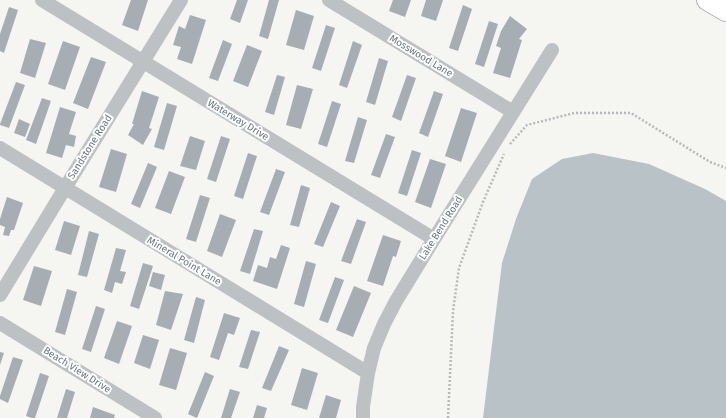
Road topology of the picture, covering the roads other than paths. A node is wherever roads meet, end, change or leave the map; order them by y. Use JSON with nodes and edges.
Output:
{"nodes":[{"id":1,"x":42,"y":0,"type":"edge"},
{"id":2,"x":181,"y":0,"type":"edge"},
{"id":3,"x":329,"y":0,"type":"edge"},
{"id":4,"x":707,"y":0,"type":"edge"},
{"id":5,"x":726,"y":11,"type":"edge"},
{"id":6,"x":552,"y":50,"type":"dead end"},
{"id":7,"x":142,"y":61,"type":"junction"},
{"id":8,"x":513,"y":112,"type":"junction"},
{"id":9,"x":0,"y":148,"type":"edge"},
{"id":10,"x":65,"y":188,"type":"junction"},
{"id":11,"x":434,"y":239,"type":"junction"},
{"id":12,"x":0,"y":295,"type":"edge"},
{"id":13,"x":0,"y":323,"type":"edge"},
{"id":14,"x":368,"y":373,"type":"junction"},
{"id":15,"x":155,"y":418,"type":"edge"},
{"id":16,"x":363,"y":418,"type":"edge"}],
"edges":[{"from":1,"to":7,"type":"street","name":"Waterway Drive"},
{"from":2,"to":7,"type":"street","name":"Sandstone Road"},
{"from":3,"to":8,"type":"street","name":"Mosswood Lane"},
{"from":4,"to":5,"type":"main road"},
{"from":6,"to":8,"type":"street","name":"Lake Bend Road"},
{"from":7,"to":10,"type":"street","name":"Sandstone Road"},
{"from":7,"to":11,"type":"street","name":"Waterway Drive"},
{"from":8,"to":11,"type":"street","name":"Lake Bend Road"},
{"from":9,"to":10,"type":"street","name":"Mineral Point Lane"},
{"from":10,"to":12,"type":"street","name":"Sandstone Road"},
{"from":10,"to":14,"type":"street","name":"Mineral Point Lane"},
{"from":11,"to":14,"type":"street","name":"Lake Bend Road"},
{"from":13,"to":15,"type":"street","name":"Beach View Drive"},
{"from":14,"to":16,"type":"street","name":"Lake Bend Road"}]}
